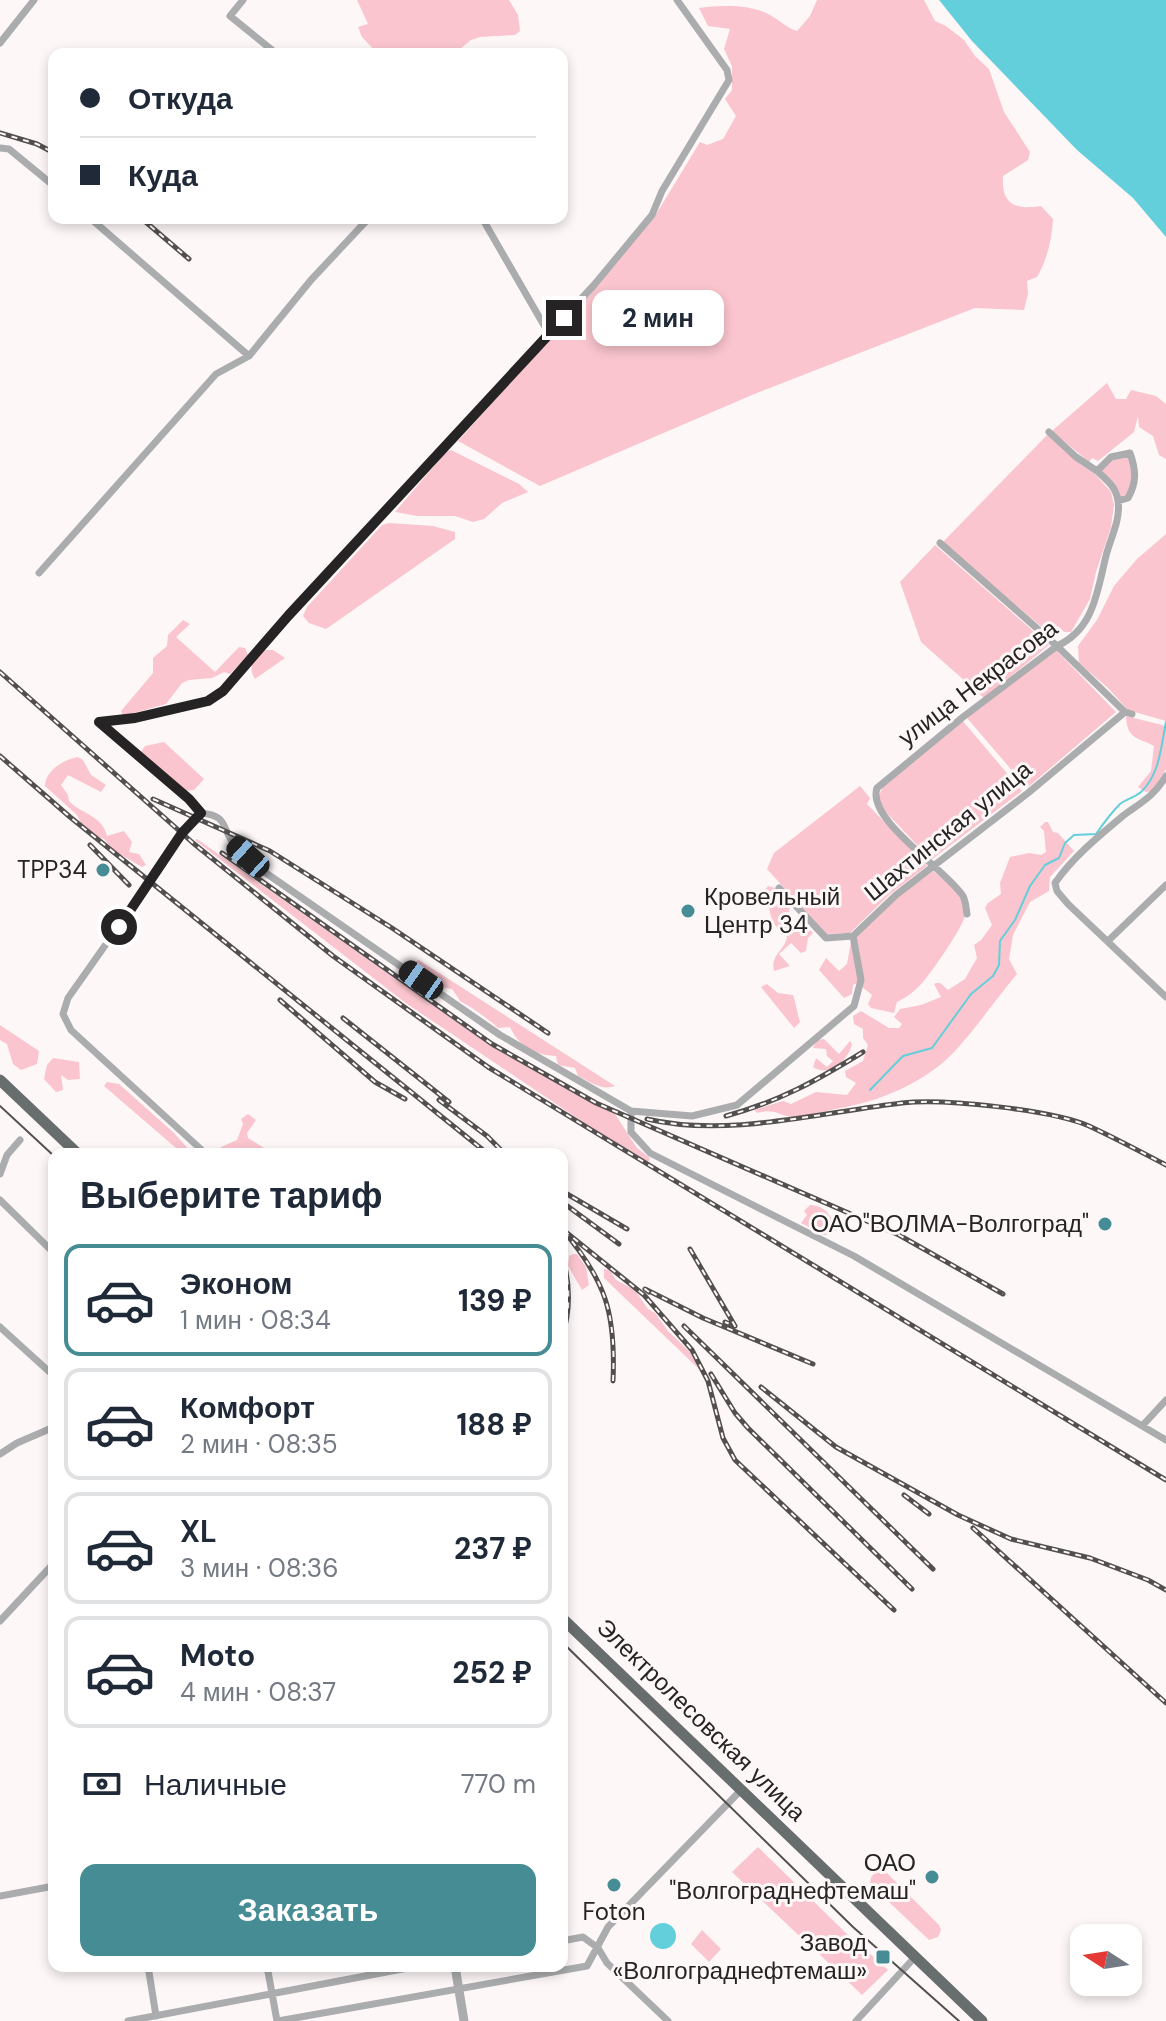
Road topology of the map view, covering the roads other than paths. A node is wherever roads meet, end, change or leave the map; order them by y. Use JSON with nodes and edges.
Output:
{"nodes":[{"id":1,"x":34,"y":0,"type":"edge"},
{"id":2,"x":243,"y":0,"type":"edge"},
{"id":3,"x":677,"y":0,"type":"edge"},
{"id":4,"x":0,"y":43,"type":"edge"},
{"id":5,"x":270,"y":48,"type":"edge"},
{"id":6,"x":0,"y":148,"type":"edge"},
{"id":7,"x":48,"y":181,"type":"edge"},
{"id":8,"x":97,"y":224,"type":"edge"},
{"id":9,"x":363,"y":224,"type":"edge"},
{"id":10,"x":485,"y":224,"type":"edge"},
{"id":11,"x":549,"y":334,"type":"junction"},
{"id":12,"x":249,"y":356,"type":"junction"},
{"id":13,"x":1049,"y":432,"type":"dead end"},
{"id":14,"x":1097,"y":471,"type":"junction"},
{"id":15,"x":1118,"y":501,"type":"junction"},
{"id":16,"x":940,"y":543,"type":"dead end"},
{"id":17,"x":39,"y":573,"type":"dead end"},
{"id":18,"x":1057,"y":646,"type":"junction"},
{"id":19,"x":1166,"y":776,"type":"edge"},
{"id":20,"x":201,"y":813,"type":"junction"},
{"id":21,"x":934,"y":867,"type":"junction"},
{"id":22,"x":1166,"y":885,"type":"edge"},
{"id":23,"x":779,"y":888,"type":"dead end"},
{"id":24,"x":967,"y":914,"type":"dead end"},
{"id":25,"x":853,"y":936,"type":"junction"},
{"id":26,"x":1109,"y":940,"type":"junction"},
{"id":27,"x":1166,"y":997,"type":"edge"},
{"id":28,"x":0,"y":1080,"type":"edge"},
{"id":29,"x":631,"y":1111,"type":"junction"},
{"id":30,"x":20,"y":1140,"type":"dead end"},
{"id":31,"x":72,"y":1148,"type":"edge"},
{"id":32,"x":199,"y":1148,"type":"edge"},
{"id":33,"x":0,"y":1174,"type":"edge"},
{"id":34,"x":0,"y":1200,"type":"edge"},
{"id":35,"x":48,"y":1247,"type":"edge"},
{"id":36,"x":0,"y":1327,"type":"edge"},
{"id":37,"x":48,"y":1371,"type":"edge"},
{"id":38,"x":1166,"y":1400,"type":"edge"},
{"id":39,"x":1143,"y":1425,"type":"junction"},
{"id":40,"x":48,"y":1430,"type":"edge"},
{"id":41,"x":1166,"y":1440,"type":"edge"},
{"id":42,"x":0,"y":1454,"type":"edge"},
{"id":43,"x":48,"y":1569,"type":"edge"},
{"id":44,"x":0,"y":1621,"type":"edge"},
{"id":45,"x":568,"y":1624,"type":"edge"},
{"id":46,"x":742,"y":1789,"type":"junction"},
{"id":47,"x":48,"y":1887,"type":"edge"},
{"id":48,"x":0,"y":1896,"type":"edge"},
{"id":49,"x":568,"y":1940,"type":"edge"},
{"id":50,"x":598,"y":1948,"type":"junction"},
{"id":51,"x":916,"y":1956,"type":"junction"},
{"id":52,"x":568,"y":1969,"type":"edge"},
{"id":53,"x":149,"y":1972,"type":"edge"},
{"id":54,"x":268,"y":1972,"type":"edge"},
{"id":55,"x":386,"y":1972,"type":"edge"},
{"id":56,"x":456,"y":1972,"type":"edge"},
{"id":57,"x":553,"y":1972,"type":"edge"},
{"id":58,"x":458,"y":1989,"type":"junction"},
{"id":59,"x":272,"y":1993,"type":"junction"},
{"id":60,"x":156,"y":2016,"type":"junction"},
{"id":61,"x":128,"y":2021,"type":"edge"},
{"id":62,"x":278,"y":2021,"type":"edge"},
{"id":63,"x":464,"y":2021,"type":"edge"},
{"id":64,"x":668,"y":2021,"type":"edge"},
{"id":65,"x":856,"y":2021,"type":"edge"},
{"id":66,"x":982,"y":2021,"type":"edge"}],
"edges":[{"from":1,"to":4,"type":"street"},
{"from":2,"to":5,"type":"street"},
{"from":3,"to":11,"type":"street"},
{"from":6,"to":7,"type":"street"},
{"from":8,"to":12,"type":"street"},
{"from":9,"to":12,"type":"street"},
{"from":10,"to":11,"type":"street"},
{"from":11,"to":20,"type":"street"},
{"from":12,"to":17,"type":"street"},
{"from":13,"to":14,"type":"street"},
{"from":14,"to":15,"type":"street"},
{"from":14,"to":15,"type":"street","name":"улица Некрасова"},
{"from":15,"to":18,"type":"street","name":"улица Некрасова"},
{"from":16,"to":18,"type":"street"},
{"from":18,"to":21,"type":"street","name":"улица Некрасова"},
{"from":18,"to":21,"type":"street","name":"Шахтинская улица"},
{"from":19,"to":26,"type":"street"},
{"from":20,"to":29,"type":"street"},
{"from":20,"to":32,"type":"street"},
{"from":21,"to":24,"type":"street"},
{"from":21,"to":25,"type":"street","name":"Шахтинская улица"},
{"from":22,"to":26,"type":"street"},
{"from":23,"to":25,"type":"street"},
{"from":25,"to":29,"type":"street"},
{"from":26,"to":27,"type":"street"},
{"from":28,"to":31,"type":"main road"},
{"from":29,"to":39,"type":"street"},
{"from":30,"to":33,"type":"street"},
{"from":34,"to":35,"type":"street"},
{"from":36,"to":37,"type":"street"},
{"from":38,"to":39,"type":"street"},
{"from":39,"to":41,"type":"street"},
{"from":40,"to":42,"type":"street"},
{"from":43,"to":44,"type":"street"},
{"from":45,"to":46,"type":"main road","name":"Электролесовская улица"},
{"from":46,"to":50,"type":"street"},
{"from":46,"to":51,"type":"main road","name":"Электролесовская улица"},
{"from":47,"to":48,"type":"street"},
{"from":49,"to":50,"type":"street"},
{"from":50,"to":52,"type":"street"},
{"from":50,"to":64,"type":"street"},
{"from":51,"to":65,"type":"street"},
{"from":51,"to":66,"type":"main road","name":"Электролесовская улица"},
{"from":53,"to":60,"type":"street"},
{"from":54,"to":59,"type":"street"},
{"from":55,"to":59,"type":"street"},
{"from":56,"to":58,"type":"street"},
{"from":57,"to":58,"type":"street"},
{"from":58,"to":62,"type":"street"},
{"from":58,"to":63,"type":"street"},
{"from":59,"to":60,"type":"street"},
{"from":59,"to":62,"type":"street"},
{"from":60,"to":61,"type":"street"}]}
